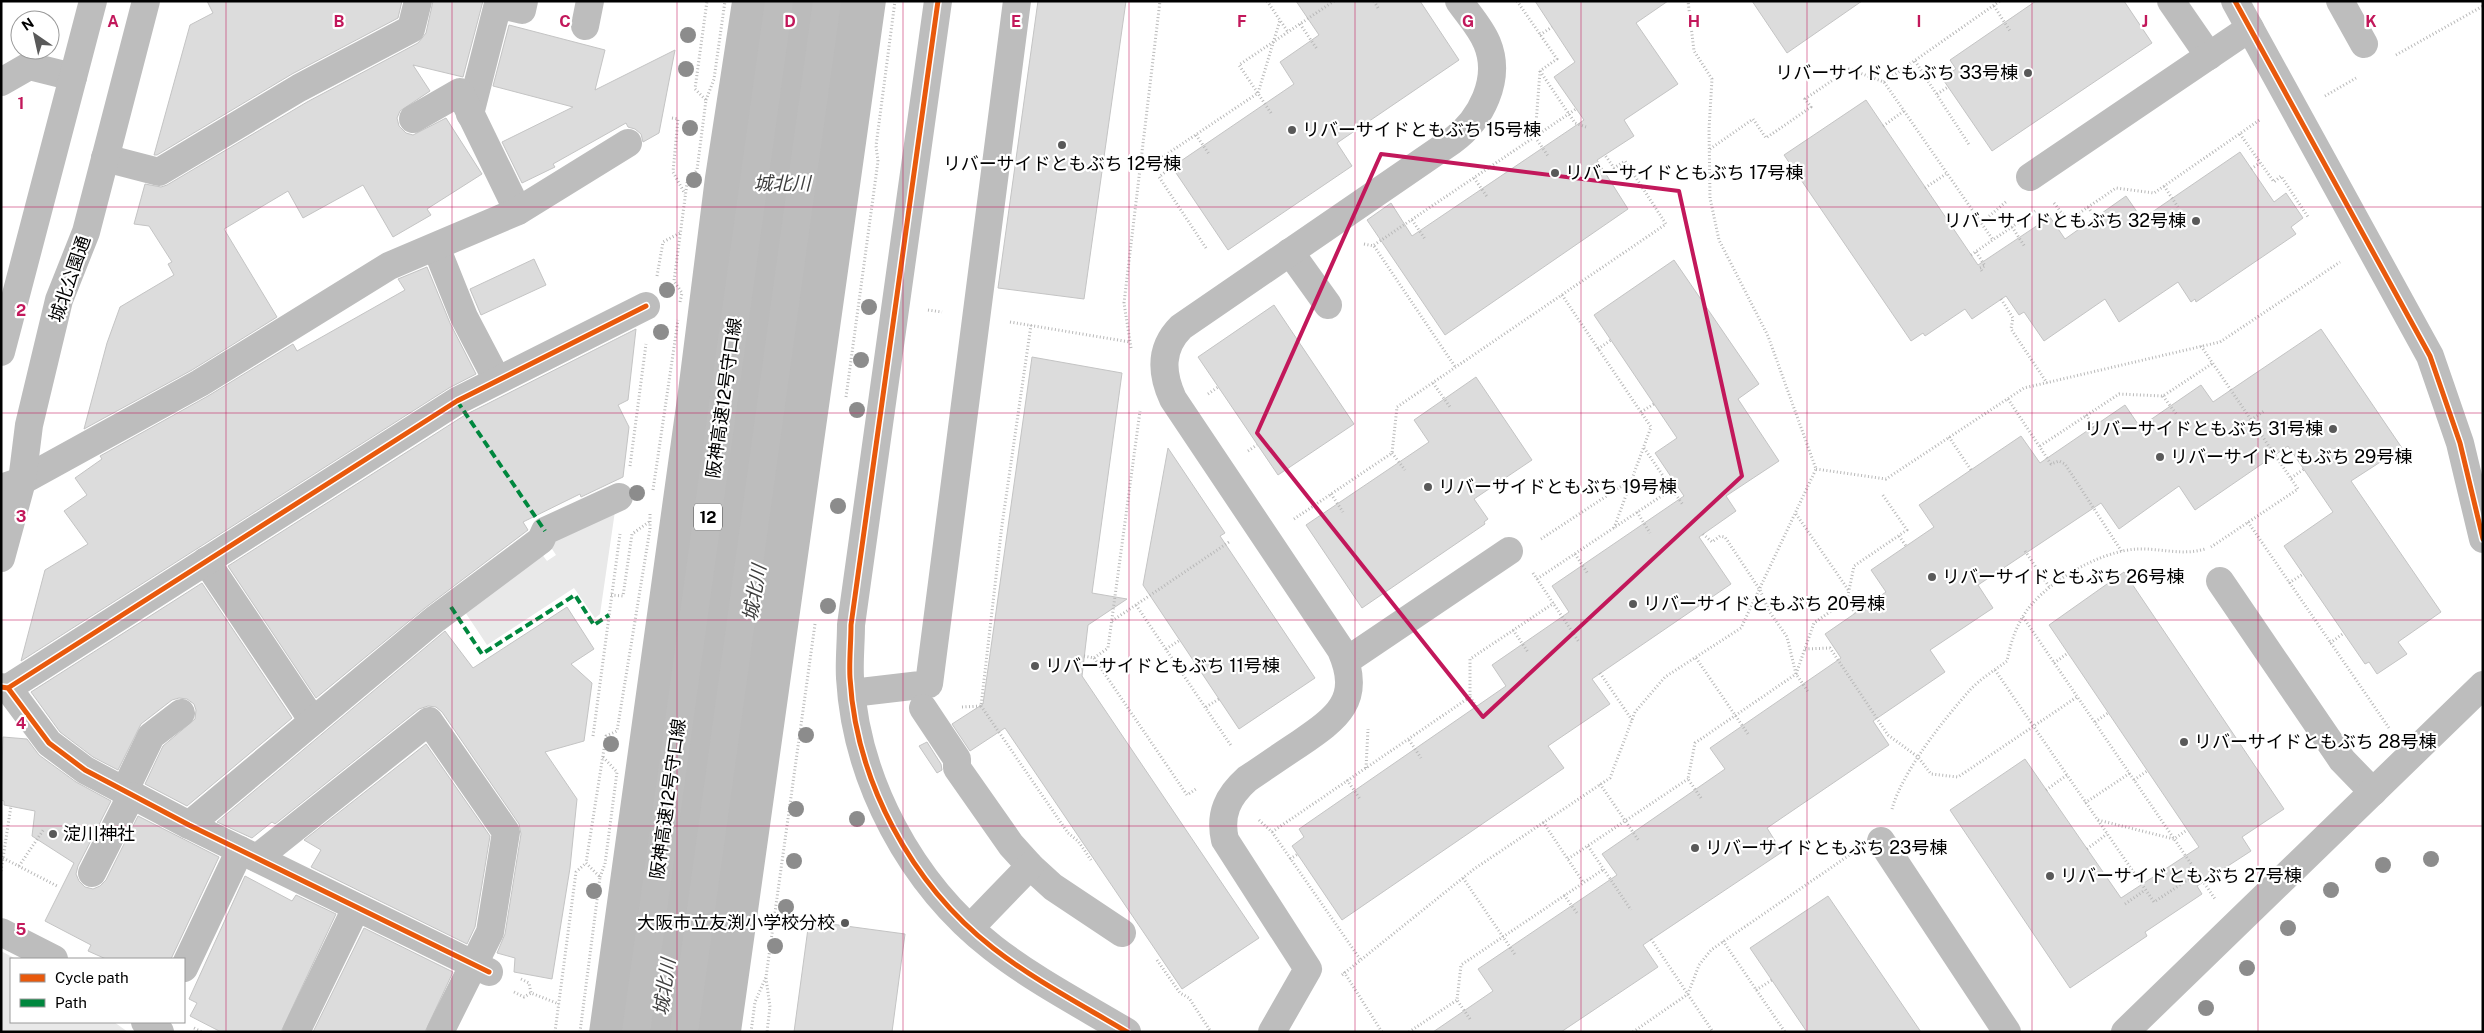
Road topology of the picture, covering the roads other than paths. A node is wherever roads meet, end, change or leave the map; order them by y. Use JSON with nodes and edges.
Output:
{"nodes":[{"id":1,"x":93,"y":1,"type":"edge"},
{"id":2,"x":146,"y":1,"type":"edge"},
{"id":3,"x":418,"y":1,"type":"edge"},
{"id":4,"x":524,"y":1,"type":"edge"},
{"id":5,"x":779,"y":1,"type":"edge"},
{"id":6,"x":827,"y":1,"type":"edge"},
{"id":7,"x":938,"y":1,"type":"edge"},
{"id":8,"x":1018,"y":1,"type":"edge"},
{"id":9,"x":1459,"y":1,"type":"edge"},
{"id":10,"x":2171,"y":1,"type":"edge"},
{"id":11,"x":2235,"y":1,"type":"edge"},
{"id":12,"x":2340,"y":1,"type":"edge"},
{"id":13,"x":2250,"y":28,"type":"junction"},
{"id":14,"x":2364,"y":44,"type":"dead end"},
{"id":15,"x":2209,"y":56,"type":"junction"},
{"id":16,"x":73,"y":77,"type":"junction"},
{"id":17,"x":1,"y":82,"type":"edge"},
{"id":18,"x":470,"y":114,"type":"junction"},
{"id":19,"x":413,"y":119,"type":"dead end"},
{"id":20,"x":628,"y":143,"type":"dead end"},
{"id":21,"x":105,"y":158,"type":"junction"},
{"id":22,"x":2030,"y":177,"type":"dead end"},
{"id":23,"x":518,"y":211,"type":"junction"},
{"id":24,"x":436,"y":247,"type":"junction"},
{"id":25,"x":1290,"y":252,"type":"junction"},
{"id":26,"x":646,"y":306,"type":"dead end"},
{"id":27,"x":1328,"y":306,"type":"dead end"},
{"id":28,"x":1,"y":352,"type":"edge"},
{"id":29,"x":497,"y":380,"type":"junction"},
{"id":30,"x":11,"y":485,"type":"edge"},
{"id":31,"x":624,"y":486,"type":"road end"},
{"id":32,"x":2483,"y":539,"type":"edge"},
{"id":33,"x":1,"y":558,"type":"edge"},
{"id":34,"x":1519,"y":558,"type":"road end"},
{"id":35,"x":206,"y":561,"type":"junction"},
{"id":36,"x":2220,"y":581,"type":"dead end"},
{"id":37,"x":1346,"y":661,"type":"junction"},
{"id":38,"x":2483,"y":685,"type":"edge"},
{"id":39,"x":4,"y":687,"type":"edge"},
{"id":40,"x":852,"y":692,"type":"junction"},
{"id":41,"x":923,"y":708,"type":"road end"},
{"id":42,"x":181,"y":713,"type":"dead end"},
{"id":43,"x":313,"y":721,"type":"junction"},
{"id":44,"x":2373,"y":792,"type":"junction"},
{"id":45,"x":128,"y":794,"type":"junction"},
{"id":46,"x":188,"y":825,"type":"junction"},
{"id":47,"x":1881,"y":841,"type":"dead end"},
{"id":48,"x":249,"y":854,"type":"junction"},
{"id":49,"x":1030,"y":866,"type":"junction"},
{"id":50,"x":92,"y":873,"type":"dead end"},
{"id":51,"x":356,"y":908,"type":"junction"},
{"id":52,"x":970,"y":928,"type":"junction"},
{"id":53,"x":1,"y":932,"type":"edge"},
{"id":54,"x":1122,"y":933,"type":"dead end"},
{"id":55,"x":52,"y":958,"type":"edge"},
{"id":56,"x":185,"y":966,"type":"edge"},
{"id":57,"x":481,"y":968,"type":"junction"},
{"id":58,"x":296,"y":1032,"type":"edge"},
{"id":59,"x":440,"y":1032,"type":"edge"},
{"id":60,"x":636,"y":1032,"type":"edge"},
{"id":61,"x":684,"y":1032,"type":"edge"},
{"id":62,"x":1127,"y":1032,"type":"edge"},
{"id":63,"x":1272,"y":1032,"type":"edge"},
{"id":64,"x":2007,"y":1032,"type":"edge"},
{"id":65,"x":2125,"y":1032,"type":"edge"}],
"edges":[{"from":1,"to":16,"type":"main road"},
{"from":2,"to":21,"type":"main road","name":"城北公園通"},
{"from":3,"to":21,"type":"main road"},
{"from":4,"to":18,"type":"main road"},
{"from":5,"to":60,"type":"main road","name":"阪神高速12号守口線","number":"12"},
{"from":6,"to":61,"type":"main road"},
{"from":7,"to":40,"type":"main road"},
{"from":8,"to":40,"type":"main road"},
{"from":9,"to":25,"type":"main road"},
{"from":10,"to":15,"type":"main road"},
{"from":11,"to":13,"type":"main road"},
{"from":12,"to":14,"type":"main road"},
{"from":13,"to":15,"type":"main road"},
{"from":13,"to":32,"type":"main road"},
{"from":15,"to":22,"type":"main road"},
{"from":16,"to":17,"type":"main road"},
{"from":16,"to":28,"type":"main road"},
{"from":18,"to":19,"type":"main road"},
{"from":18,"to":23,"type":"main road"},
{"from":20,"to":23,"type":"main road"},
{"from":21,"to":30,"type":"main road","name":"城北公園通"},
{"from":23,"to":24,"type":"main road"},
{"from":24,"to":29,"type":"main road"},
{"from":24,"to":30,"type":"main road"},
{"from":25,"to":27,"type":"main road"},
{"from":25,"to":37,"type":"main road"},
{"from":26,"to":29,"type":"main road"},
{"from":29,"to":35,"type":"main road"},
{"from":30,"to":33,"type":"main road","name":"城北公園通"},
{"from":31,"to":43,"type":"main road"},
{"from":34,"to":37,"type":"main road"},
{"from":35,"to":39,"type":"main road"},
{"from":35,"to":43,"type":"main road"},
{"from":36,"to":44,"type":"main road"},
{"from":37,"to":63,"type":"main road"},
{"from":38,"to":44,"type":"main road"},
{"from":39,"to":45,"type":"main road"},
{"from":40,"to":52,"type":"main road"},
{"from":41,"to":49,"type":"main road"},
{"from":42,"to":45,"type":"main road"},
{"from":43,"to":46,"type":"main road"},
{"from":44,"to":65,"type":"main road"},
{"from":45,"to":46,"type":"main road"},
{"from":45,"to":50,"type":"main road"},
{"from":46,"to":48,"type":"main road"},
{"from":47,"to":64,"type":"main road"},
{"from":48,"to":51,"type":"main road"},
{"from":48,"to":56,"type":"main road"},
{"from":48,"to":57,"type":"main road"},
{"from":49,"to":52,"type":"main road"},
{"from":49,"to":54,"type":"main road"},
{"from":51,"to":57,"type":"main road"},
{"from":51,"to":58,"type":"main road"},
{"from":52,"to":62,"type":"main road"},
{"from":53,"to":55,"type":"main road"},
{"from":57,"to":59,"type":"main road"}]}
